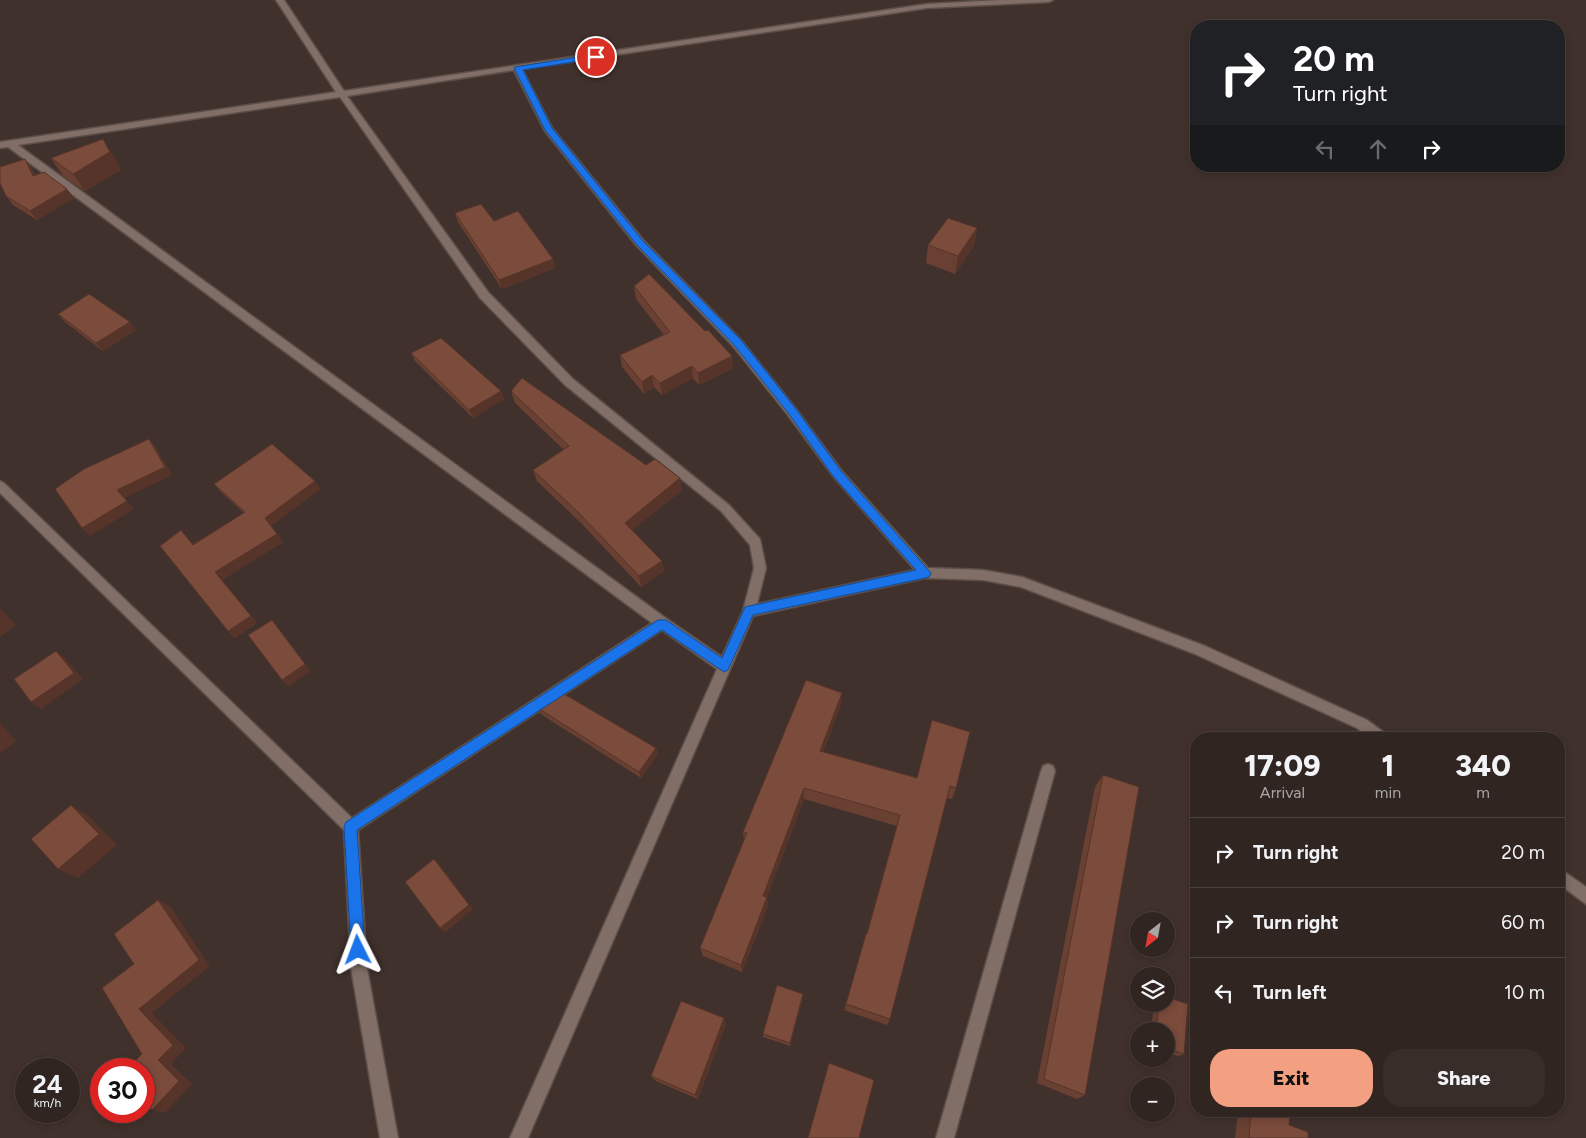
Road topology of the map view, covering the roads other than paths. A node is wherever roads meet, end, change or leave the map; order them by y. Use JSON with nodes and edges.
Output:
{"nodes":[{"id":1,"x":280,"y":0,"type":"edge"},
{"id":2,"x":1050,"y":0,"type":"edge"},
{"id":3,"x":518,"y":68,"type":"junction"},
{"id":4,"x":342,"y":94,"type":"junction"},
{"id":5,"x":5,"y":144,"type":"edge"},
{"id":6,"x":0,"y":486,"type":"edge"},
{"id":7,"x":925,"y":573,"type":"junction"},
{"id":8,"x":749,"y":611,"type":"junction"},
{"id":9,"x":662,"y":623,"type":"junction"},
{"id":10,"x":724,"y":666,"type":"junction"},
{"id":11,"x":1372,"y":732,"type":"edge"},
{"id":12,"x":1048,"y":771,"type":"dead end"},
{"id":13,"x":351,"y":827,"type":"junction"},
{"id":14,"x":1565,"y":880,"type":"edge"},
{"id":15,"x":1586,"y":896,"type":"edge"},
{"id":16,"x":389,"y":1138,"type":"edge"},
{"id":17,"x":519,"y":1138,"type":"edge"},
{"id":18,"x":945,"y":1138,"type":"edge"}],
"edges":[{"from":1,"to":4,"type":"street"},
{"from":2,"to":3,"type":"street"},
{"from":3,"to":4,"type":"street"},
{"from":3,"to":7,"type":"street"},
{"from":4,"to":5,"type":"street"},
{"from":4,"to":8,"type":"street"},
{"from":5,"to":9,"type":"street"},
{"from":6,"to":13,"type":"street"},
{"from":7,"to":8,"type":"street"},
{"from":7,"to":11,"type":"street"},
{"from":8,"to":10,"type":"street"},
{"from":9,"to":10,"type":"street"},
{"from":9,"to":13,"type":"street"},
{"from":10,"to":17,"type":"street"},
{"from":12,"to":18,"type":"street"},
{"from":13,"to":16,"type":"street"},
{"from":14,"to":15,"type":"street"}]}
